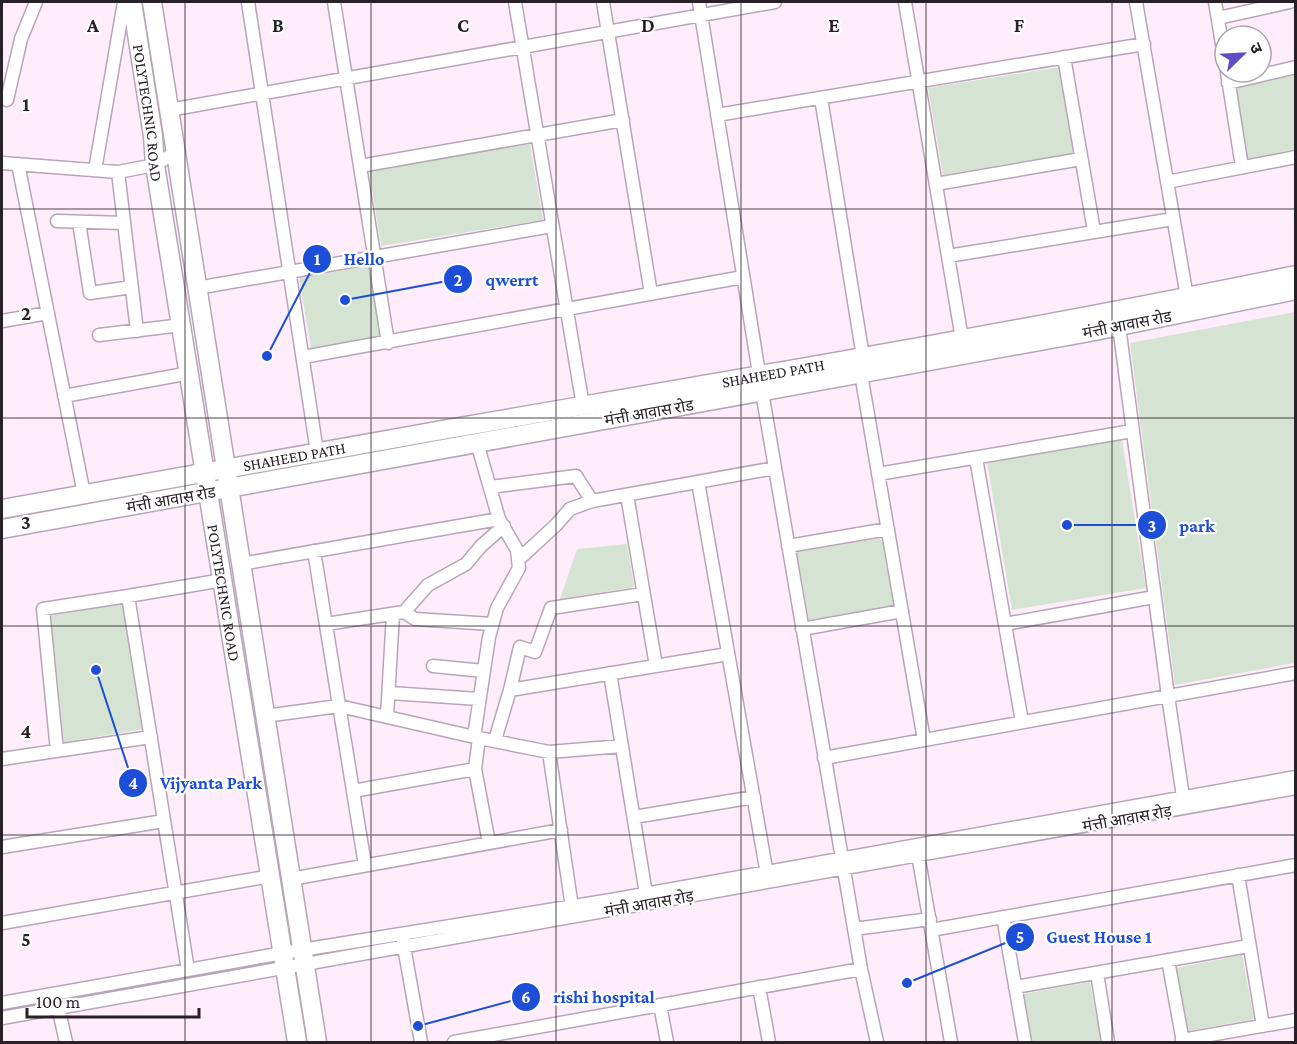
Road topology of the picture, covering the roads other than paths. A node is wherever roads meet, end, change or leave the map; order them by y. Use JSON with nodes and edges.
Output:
{"nodes":[{"id":1,"x":36,"y":2,"type":"edge"},
{"id":2,"x":124,"y":2,"type":"edge"},
{"id":3,"x":132,"y":2,"type":"edge"},
{"id":4,"x":152,"y":2,"type":"edge"},
{"id":5,"x":249,"y":2,"type":"edge"},
{"id":6,"x":334,"y":2,"type":"edge"},
{"id":7,"x":515,"y":2,"type":"edge"},
{"id":8,"x":603,"y":2,"type":"edge"},
{"id":9,"x":775,"y":2,"type":"edge"},
{"id":10,"x":905,"y":2,"type":"edge"},
{"id":11,"x":1136,"y":2,"type":"edge"},
{"id":12,"x":1215,"y":2,"type":"edge"},
{"id":13,"x":1290,"y":2,"type":"edge"},
{"id":14,"x":700,"y":8,"type":"edge"},
{"id":15,"x":1218,"y":18,"type":"junction"},
{"id":16,"x":1219,"y":24,"type":"edge"},
{"id":17,"x":608,"y":30,"type":"junction"},
{"id":18,"x":1144,"y":44,"type":"junction"},
{"id":19,"x":522,"y":46,"type":"junction"},
{"id":20,"x":1064,"y":57,"type":"junction"},
{"id":21,"x":1296,"y":67,"type":"edge"},
{"id":22,"x":1273,"y":70,"type":"edge"},
{"id":23,"x":346,"y":78,"type":"junction"},
{"id":24,"x":918,"y":82,"type":"junction"},
{"id":25,"x":1228,"y":84,"type":"edge"},
{"id":26,"x":263,"y":93,"type":"junction"},
{"id":27,"x":821,"y":98,"type":"junction"},
{"id":28,"x":8,"y":100,"type":"dead end"},
{"id":29,"x":169,"y":110,"type":"junction"},
{"id":30,"x":717,"y":116,"type":"junction"},
{"id":31,"x":623,"y":120,"type":"junction"},
{"id":32,"x":537,"y":135,"type":"junction"},
{"id":33,"x":176,"y":152,"type":"junction"},
{"id":34,"x":1296,"y":157,"type":"edge"},
{"id":35,"x":1081,"y":159,"type":"junction"},
{"id":36,"x":2,"y":163,"type":"edge"},
{"id":37,"x":18,"y":164,"type":"junction"},
{"id":38,"x":155,"y":165,"type":"junction"},
{"id":39,"x":360,"y":166,"type":"junction"},
{"id":40,"x":1242,"y":167,"type":"junction"},
{"id":41,"x":95,"y":170,"type":"junction"},
{"id":42,"x":118,"y":172,"type":"junction"},
{"id":43,"x":1167,"y":182,"type":"junction"},
{"id":44,"x":936,"y":184,"type":"junction"},
{"id":45,"x":1173,"y":219,"type":"junction"},
{"id":46,"x":57,"y":221,"type":"dead end"},
{"id":47,"x":79,"y":222,"type":"junction"},
{"id":48,"x":124,"y":223,"type":"junction"},
{"id":49,"x":552,"y":226,"type":"junction"},
{"id":50,"x":1094,"y":231,"type":"junction"},
{"id":51,"x":948,"y":256,"type":"junction"},
{"id":52,"x":374,"y":257,"type":"junction"},
{"id":53,"x":290,"y":272,"type":"junction"},
{"id":54,"x":1296,"y":275,"type":"edge"},
{"id":55,"x":743,"y":277,"type":"junction"},
{"id":56,"x":132,"y":287,"type":"junction"},
{"id":57,"x":197,"y":288,"type":"junction"},
{"id":58,"x":1296,"y":290,"type":"edge"},
{"id":59,"x":651,"y":294,"type":"junction"},
{"id":60,"x":1187,"y":297,"type":"junction"},
{"id":61,"x":567,"y":310,"type":"junction"},
{"id":62,"x":48,"y":313,"type":"junction"},
{"id":63,"x":2,"y":321,"type":"edge"},
{"id":64,"x":182,"y":325,"type":"junction"},
{"id":65,"x":1119,"y":326,"type":"junction"},
{"id":66,"x":137,"y":331,"type":"junction"},
{"id":67,"x":99,"y":335,"type":"dead end"},
{"id":68,"x":962,"y":339,"type":"junction"},
{"id":69,"x":388,"y":343,"type":"junction"},
{"id":70,"x":303,"y":357,"type":"junction"},
{"id":71,"x":862,"y":365,"type":"junction"},
{"id":72,"x":190,"y":373,"type":"junction"},
{"id":73,"x":760,"y":384,"type":"junction"},
{"id":74,"x":64,"y":396,"type":"junction"},
{"id":75,"x":583,"y":406,"type":"junction"},
{"id":76,"x":1132,"y":431,"type":"junction"},
{"id":77,"x":477,"y":443,"type":"junction"},
{"id":78,"x":317,"y":452,"type":"junction"},
{"id":79,"x":976,"y":458,"type":"junction"},
{"id":80,"x":226,"y":468,"type":"junction"},
{"id":81,"x":775,"y":468,"type":"junction"},
{"id":82,"x":206,"y":472,"type":"junction"},
{"id":83,"x":878,"y":474,"type":"junction"},
{"id":84,"x":698,"y":482,"type":"junction"},
{"id":85,"x":490,"y":487,"type":"junction"},
{"id":86,"x":229,"y":488,"type":"junction"},
{"id":87,"x":209,"y":492,"type":"junction"},
{"id":88,"x":84,"y":494,"type":"junction"},
{"id":89,"x":627,"y":495,"type":"junction"},
{"id":90,"x":592,"y":501,"type":"junction"},
{"id":91,"x":2,"y":509,"type":"edge"},
{"id":92,"x":501,"y":522,"type":"junction"},
{"id":93,"x":2,"y":529,"type":"edge"},
{"id":94,"x":888,"y":529,"type":"junction"},
{"id":95,"x":788,"y":546,"type":"junction"},
{"id":96,"x":314,"y":551,"type":"junction"},
{"id":97,"x":518,"y":560,"type":"junction"},
{"id":98,"x":241,"y":564,"type":"junction"},
{"id":99,"x":223,"y":580,"type":"junction"},
{"id":100,"x":644,"y":594,"type":"junction"},
{"id":101,"x":128,"y":596,"type":"junction"},
{"id":102,"x":1154,"y":597,"type":"junction"},
{"id":103,"x":902,"y":611,"type":"junction"},
{"id":104,"x":399,"y":613,"type":"junction"},
{"id":105,"x":326,"y":624,"type":"junction"},
{"id":106,"x":492,"y":624,"type":"junction"},
{"id":107,"x":1005,"y":624,"type":"junction"},
{"id":108,"x":802,"y":629,"type":"junction"},
{"id":109,"x":728,"y":654,"type":"junction"},
{"id":110,"x":433,"y":666,"type":"dead end"},
{"id":111,"x":656,"y":666,"type":"junction"},
{"id":112,"x":484,"y":671,"type":"junction"},
{"id":113,"x":610,"y":673,"type":"junction"},
{"id":114,"x":1296,"y":673,"type":"edge"},
{"id":115,"x":510,"y":690,"type":"junction"},
{"id":116,"x":390,"y":693,"type":"junction"},
{"id":117,"x":1168,"y":696,"type":"junction"},
{"id":118,"x":479,"y":699,"type":"junction"},
{"id":119,"x":339,"y":706,"type":"junction"},
{"id":120,"x":265,"y":716,"type":"junction"},
{"id":121,"x":387,"y":716,"type":"junction"},
{"id":122,"x":1022,"y":722,"type":"junction"},
{"id":123,"x":151,"y":737,"type":"junction"},
{"id":124,"x":476,"y":737,"type":"junction"},
{"id":125,"x":495,"y":740,"type":"junction"},
{"id":126,"x":924,"y":740,"type":"junction"},
{"id":127,"x":622,"y":746,"type":"junction"},
{"id":128,"x":57,"y":751,"type":"junction"},
{"id":129,"x":549,"y":752,"type":"junction"},
{"id":130,"x":824,"y":758,"type":"junction"},
{"id":131,"x":2,"y":759,"type":"edge"},
{"id":132,"x":475,"y":769,"type":"junction"},
{"id":133,"x":1296,"y":777,"type":"edge"},
{"id":134,"x":1296,"y":788,"type":"edge"},
{"id":135,"x":353,"y":790,"type":"junction"},
{"id":136,"x":1183,"y":797,"type":"junction"},
{"id":137,"x":754,"y":798,"type":"junction"},
{"id":138,"x":634,"y":817,"type":"junction"},
{"id":139,"x":164,"y":821,"type":"junction"},
{"id":140,"x":561,"y":830,"type":"junction"},
{"id":141,"x":489,"y":843,"type":"junction"},
{"id":142,"x":2,"y":847,"type":"edge"},
{"id":143,"x":917,"y":850,"type":"junction"},
{"id":144,"x":842,"y":863,"type":"junction"},
{"id":145,"x":1296,"y":864,"type":"edge"},
{"id":146,"x":365,"y":865,"type":"junction"},
{"id":147,"x":1238,"y":875,"type":"junction"},
{"id":148,"x":271,"y":876,"type":"junction"},
{"id":149,"x":767,"y":877,"type":"junction"},
{"id":150,"x":291,"y":879,"type":"junction"},
{"id":151,"x":176,"y":893,"type":"junction"},
{"id":152,"x":647,"y":899,"type":"junction"},
{"id":153,"x":573,"y":912,"type":"junction"},
{"id":154,"x":1003,"y":917,"type":"junction"},
{"id":155,"x":2,"y":923,"type":"edge"},
{"id":156,"x":931,"y":924,"type":"junction"},
{"id":157,"x":854,"y":929,"type":"junction"},
{"id":158,"x":403,"y":940,"type":"junction"},
{"id":159,"x":1249,"y":946,"type":"junction"},
{"id":160,"x":303,"y":957,"type":"junction"},
{"id":161,"x":284,"y":960,"type":"junction"},
{"id":162,"x":1168,"y":960,"type":"junction"},
{"id":163,"x":861,"y":969,"type":"junction"},
{"id":164,"x":188,"y":970,"type":"junction"},
{"id":165,"x":1097,"y":973,"type":"junction"},
{"id":166,"x":759,"y":987,"type":"junction"},
{"id":167,"x":1015,"y":987,"type":"junction"},
{"id":168,"x":59,"y":993,"type":"junction"},
{"id":169,"x":2,"y":1004,"type":"edge"},
{"id":170,"x":660,"y":1005,"type":"junction"},
{"id":171,"x":58,"y":1007,"type":"junction"},
{"id":172,"x":2,"y":1018,"type":"edge"},
{"id":173,"x":1296,"y":1020,"type":"edge"},
{"id":174,"x":1263,"y":1026,"type":"junction"},
{"id":175,"x":1182,"y":1041,"type":"edge"},
{"id":176,"x":66,"y":1042,"type":"edge"},
{"id":177,"x":297,"y":1042,"type":"edge"},
{"id":178,"x":317,"y":1042,"type":"edge"},
{"id":179,"x":421,"y":1042,"type":"edge"},
{"id":180,"x":454,"y":1042,"type":"edge"},
{"id":181,"x":667,"y":1042,"type":"edge"},
{"id":182,"x":769,"y":1042,"type":"edge"},
{"id":183,"x":877,"y":1042,"type":"edge"},
{"id":184,"x":951,"y":1042,"type":"edge"},
{"id":185,"x":1025,"y":1042,"type":"edge"},
{"id":186,"x":1108,"y":1042,"type":"edge"}],
"edges":[{"from":1,"to":28,"type":"street"},
{"from":2,"to":41,"type":"street"},
{"from":3,"to":38,"type":"street","name":"POLYTECHNIC ROAD"},
{"from":4,"to":29,"type":"street"},
{"from":5,"to":26,"type":"street"},
{"from":6,"to":23,"type":"street"},
{"from":7,"to":19,"type":"street"},
{"from":8,"to":17,"type":"street"},
{"from":9,"to":14,"type":"street"},
{"from":10,"to":24,"type":"street"},
{"from":11,"to":18,"type":"street"},
{"from":12,"to":15,"type":"street"},
{"from":13,"to":15,"type":"street"},
{"from":14,"to":17,"type":"street"},
{"from":14,"to":30,"type":"street"},
{"from":15,"to":16,"type":"street"},
{"from":17,"to":19,"type":"street"},
{"from":17,"to":31,"type":"street"},
{"from":18,"to":20,"type":"street"},
{"from":18,"to":43,"type":"street"},
{"from":19,"to":23,"type":"street"},
{"from":19,"to":32,"type":"street"},
{"from":20,"to":24,"type":"street"},
{"from":20,"to":35,"type":"street"},
{"from":21,"to":22,"type":"street"},
{"from":23,"to":26,"type":"street"},
{"from":23,"to":39,"type":"street"},
{"from":24,"to":27,"type":"street"},
{"from":24,"to":44,"type":"street"},
{"from":25,"to":40,"type":"street"},
{"from":26,"to":29,"type":"street"},
{"from":26,"to":53,"type":"street"},
{"from":27,"to":30,"type":"street"},
{"from":27,"to":71,"type":"street"},
{"from":29,"to":33,"type":"street"},
{"from":30,"to":55,"type":"street"},
{"from":31,"to":32,"type":"street"},
{"from":31,"to":59,"type":"street"},
{"from":32,"to":39,"type":"street"},
{"from":32,"to":49,"type":"street"},
{"from":33,"to":38,"type":"street"},
{"from":33,"to":57,"type":"street"},
{"from":34,"to":40,"type":"street"},
{"from":35,"to":44,"type":"street"},
{"from":35,"to":50,"type":"street"},
{"from":36,"to":37,"type":"street"},
{"from":37,"to":41,"type":"street"},
{"from":37,"to":62,"type":"street"},
{"from":38,"to":42,"type":"street"},
{"from":38,"to":64,"type":"street","name":"POLYTECHNIC ROAD"},
{"from":39,"to":52,"type":"street"},
{"from":40,"to":43,"type":"street"},
{"from":41,"to":42,"type":"street"},
{"from":42,"to":48,"type":"street"},
{"from":43,"to":45,"type":"street"},
{"from":44,"to":51,"type":"street"},
{"from":45,"to":50,"type":"street"},
{"from":45,"to":60,"type":"street"},
{"from":46,"to":47,"type":"street"},
{"from":47,"to":48,"type":"street"},
{"from":47,"to":56,"type":"street"},
{"from":48,"to":56,"type":"street"},
{"from":49,"to":52,"type":"street"},
{"from":49,"to":61,"type":"street"},
{"from":50,"to":51,"type":"street"},
{"from":51,"to":68,"type":"street"},
{"from":52,"to":53,"type":"street"},
{"from":52,"to":69,"type":"street"},
{"from":53,"to":57,"type":"street"},
{"from":53,"to":70,"type":"street"},
{"from":54,"to":60,"type":"street","name":"SHAHEED PATH"},
{"from":55,"to":59,"type":"street"},
{"from":55,"to":73,"type":"street"},
{"from":56,"to":66,"type":"street"},
{"from":57,"to":80,"type":"street"},
{"from":58,"to":65,"type":"street","name":"मंत्ती आवास रोड"},
{"from":59,"to":61,"type":"street"},
{"from":60,"to":68,"type":"street","name":"SHAHEED PATH"},
{"from":61,"to":69,"type":"street"},
{"from":61,"to":75,"type":"street"},
{"from":62,"to":63,"type":"street"},
{"from":62,"to":74,"type":"street"},
{"from":64,"to":66,"type":"street"},
{"from":64,"to":72,"type":"street","name":"POLYTECHNIC ROAD"},
{"from":65,"to":71,"type":"street","name":"मंत्ती आवास रोड"},
{"from":65,"to":76,"type":"street"},
{"from":66,"to":67,"type":"street"},
{"from":68,"to":71,"type":"street","name":"SHAHEED PATH"},
{"from":69,"to":70,"type":"street"},
{"from":70,"to":78,"type":"street"},
{"from":71,"to":73,"type":"street","name":"SHAHEED PATH"},
{"from":71,"to":83,"type":"street"},
{"from":72,"to":74,"type":"street"},
{"from":72,"to":82,"type":"street","name":"POLYTECHNIC ROAD"},
{"from":73,"to":75,"type":"street","name":"SHAHEED PATH"},
{"from":73,"to":77,"type":"street","name":"मंत्ती आवास रोड"},
{"from":73,"to":81,"type":"street"},
{"from":74,"to":88,"type":"street"},
{"from":75,"to":78,"type":"street","name":"SHAHEED PATH"},
{"from":76,"to":79,"type":"street"},
{"from":76,"to":102,"type":"street"},
{"from":77,"to":85,"type":"street"},
{"from":77,"to":86,"type":"street","name":"मंत्ती आवास रोड"},
{"from":78,"to":80,"type":"street","name":"SHAHEED PATH"},
{"from":79,"to":83,"type":"street"},
{"from":79,"to":107,"type":"street"},
{"from":80,"to":82,"type":"street","name":"SHAHEED PATH"},
{"from":80,"to":86,"type":"street"},
{"from":81,"to":84,"type":"street"},
{"from":81,"to":95,"type":"street"},
{"from":82,"to":87,"type":"street","name":"POLYTECHNIC ROAD"},
{"from":82,"to":88,"type":"street","name":"SHAHEED PATH"},
{"from":83,"to":94,"type":"street"},
{"from":84,"to":89,"type":"street"},
{"from":84,"to":109,"type":"street"},
{"from":85,"to":90,"type":"street"},
{"from":85,"to":92,"type":"street"},
{"from":86,"to":87,"type":"street","name":"मंत्ती आवास रोड"},
{"from":86,"to":98,"type":"street"},
{"from":87,"to":93,"type":"street","name":"मंत्ती आवास रोड"},
{"from":87,"to":99,"type":"street","name":"POLYTECHNIC ROAD"},
{"from":88,"to":91,"type":"street","name":"SHAHEED PATH"},
{"from":89,"to":90,"type":"street"},
{"from":89,"to":100,"type":"street"},
{"from":90,"to":97,"type":"street"},
{"from":92,"to":96,"type":"street"},
{"from":92,"to":97,"type":"street"},
{"from":92,"to":104,"type":"street"},
{"from":94,"to":95,"type":"street"},
{"from":94,"to":103,"type":"street"},
{"from":95,"to":108,"type":"street"},
{"from":96,"to":98,"type":"street"},
{"from":96,"to":105,"type":"street"},
{"from":97,"to":106,"type":"street"},
{"from":98,"to":120,"type":"street"},
{"from":99,"to":101,"type":"street"},
{"from":99,"to":148,"type":"street","name":"POLYTECHNIC ROAD"},
{"from":100,"to":111,"type":"street"},
{"from":100,"to":115,"type":"street"},
{"from":101,"to":123,"type":"street"},
{"from":101,"to":128,"type":"street"},
{"from":102,"to":107,"type":"street"},
{"from":102,"to":117,"type":"street"},
{"from":103,"to":108,"type":"street"},
{"from":103,"to":126,"type":"street"},
{"from":104,"to":105,"type":"street"},
{"from":104,"to":106,"type":"street"},
{"from":104,"to":116,"type":"street"},
{"from":105,"to":119,"type":"street"},
{"from":106,"to":112,"type":"street"},
{"from":107,"to":122,"type":"street"},
{"from":108,"to":130,"type":"street"},
{"from":109,"to":111,"type":"street"},
{"from":109,"to":137,"type":"street"},
{"from":110,"to":112,"type":"street"},
{"from":111,"to":113,"type":"street"},
{"from":112,"to":118,"type":"street"},
{"from":113,"to":115,"type":"street"},
{"from":113,"to":127,"type":"street"},
{"from":114,"to":117,"type":"street"},
{"from":115,"to":125,"type":"street"},
{"from":116,"to":118,"type":"street"},
{"from":116,"to":121,"type":"street"},
{"from":117,"to":122,"type":"street"},
{"from":117,"to":136,"type":"street"},
{"from":118,"to":124,"type":"street"},
{"from":119,"to":120,"type":"street"},
{"from":119,"to":121,"type":"street"},
{"from":119,"to":135,"type":"street"},
{"from":120,"to":150,"type":"street"},
{"from":121,"to":124,"type":"street"},
{"from":122,"to":126,"type":"street"},
{"from":123,"to":128,"type":"street"},
{"from":123,"to":139,"type":"street"},
{"from":124,"to":125,"type":"street"},
{"from":124,"to":132,"type":"street"},
{"from":125,"to":129,"type":"street"},
{"from":126,"to":130,"type":"street"},
{"from":127,"to":129,"type":"street"},
{"from":127,"to":138,"type":"street"},
{"from":128,"to":131,"type":"street"},
{"from":129,"to":140,"type":"street"},
{"from":130,"to":144,"type":"street"},
{"from":132,"to":135,"type":"street"},
{"from":132,"to":141,"type":"street"},
{"from":133,"to":136,"type":"street"},
{"from":134,"to":143,"type":"street","name":"मंत्ती आवास रोड़"},
{"from":135,"to":146,"type":"street"},
{"from":136,"to":143,"type":"street"},
{"from":137,"to":138,"type":"street"},
{"from":137,"to":149,"type":"street"},
{"from":138,"to":152,"type":"street"},
{"from":139,"to":142,"type":"street"},
{"from":139,"to":151,"type":"street"},
{"from":140,"to":141,"type":"street"},
{"from":140,"to":153,"type":"street"},
{"from":141,"to":146,"type":"street"},
{"from":143,"to":144,"type":"street","name":"मंत्ती आवास रोड़"},
{"from":143,"to":156,"type":"street"},
{"from":144,"to":149,"type":"street","name":"मंत्ती आवास रोड़"},
{"from":144,"to":157,"type":"street"},
{"from":145,"to":147,"type":"street"},
{"from":146,"to":150,"type":"street"},
{"from":147,"to":154,"type":"street"},
{"from":147,"to":159,"type":"street"},
{"from":148,"to":151,"type":"street"},
{"from":148,"to":161,"type":"street","name":"POLYTECHNIC ROAD"},
{"from":149,"to":152,"type":"street","name":"मंत्ती आवास रोड़"},
{"from":150,"to":160,"type":"street"},
{"from":151,"to":155,"type":"street"},
{"from":151,"to":164,"type":"street"},
{"from":152,"to":153,"type":"street","name":"मंत्ती आवास रोड़"},
{"from":153,"to":158,"type":"street","name":"मंत्ती आवास रोड़"},
{"from":154,"to":156,"type":"street"},
{"from":154,"to":167,"type":"street"},
{"from":156,"to":157,"type":"street"},
{"from":156,"to":184,"type":"street"},
{"from":157,"to":163,"type":"street"},
{"from":158,"to":160,"type":"street","name":"मंत्ती आवास रोड़"},
{"from":158,"to":179,"type":"street"},
{"from":159,"to":162,"type":"street"},
{"from":159,"to":174,"type":"street"},
{"from":160,"to":161,"type":"street"},
{"from":160,"to":178,"type":"street"},
{"from":161,"to":164,"type":"street"},
{"from":161,"to":171,"type":"street"},
{"from":161,"to":177,"type":"street","name":"POLYTECHNIC ROAD"},
{"from":162,"to":165,"type":"street"},
{"from":162,"to":175,"type":"street"},
{"from":163,"to":166,"type":"street"},
{"from":163,"to":183,"type":"street"},
{"from":164,"to":168,"type":"street"},
{"from":165,"to":167,"type":"street"},
{"from":165,"to":186,"type":"street"},
{"from":166,"to":170,"type":"street"},
{"from":166,"to":182,"type":"street"},
{"from":167,"to":185,"type":"street"},
{"from":168,"to":169,"type":"street"},
{"from":168,"to":171,"type":"street"},
{"from":170,"to":180,"type":"street"},
{"from":170,"to":181,"type":"street"},
{"from":171,"to":172,"type":"street"},
{"from":171,"to":176,"type":"street"},
{"from":173,"to":174,"type":"street"},
{"from":174,"to":175,"type":"street"}]}
